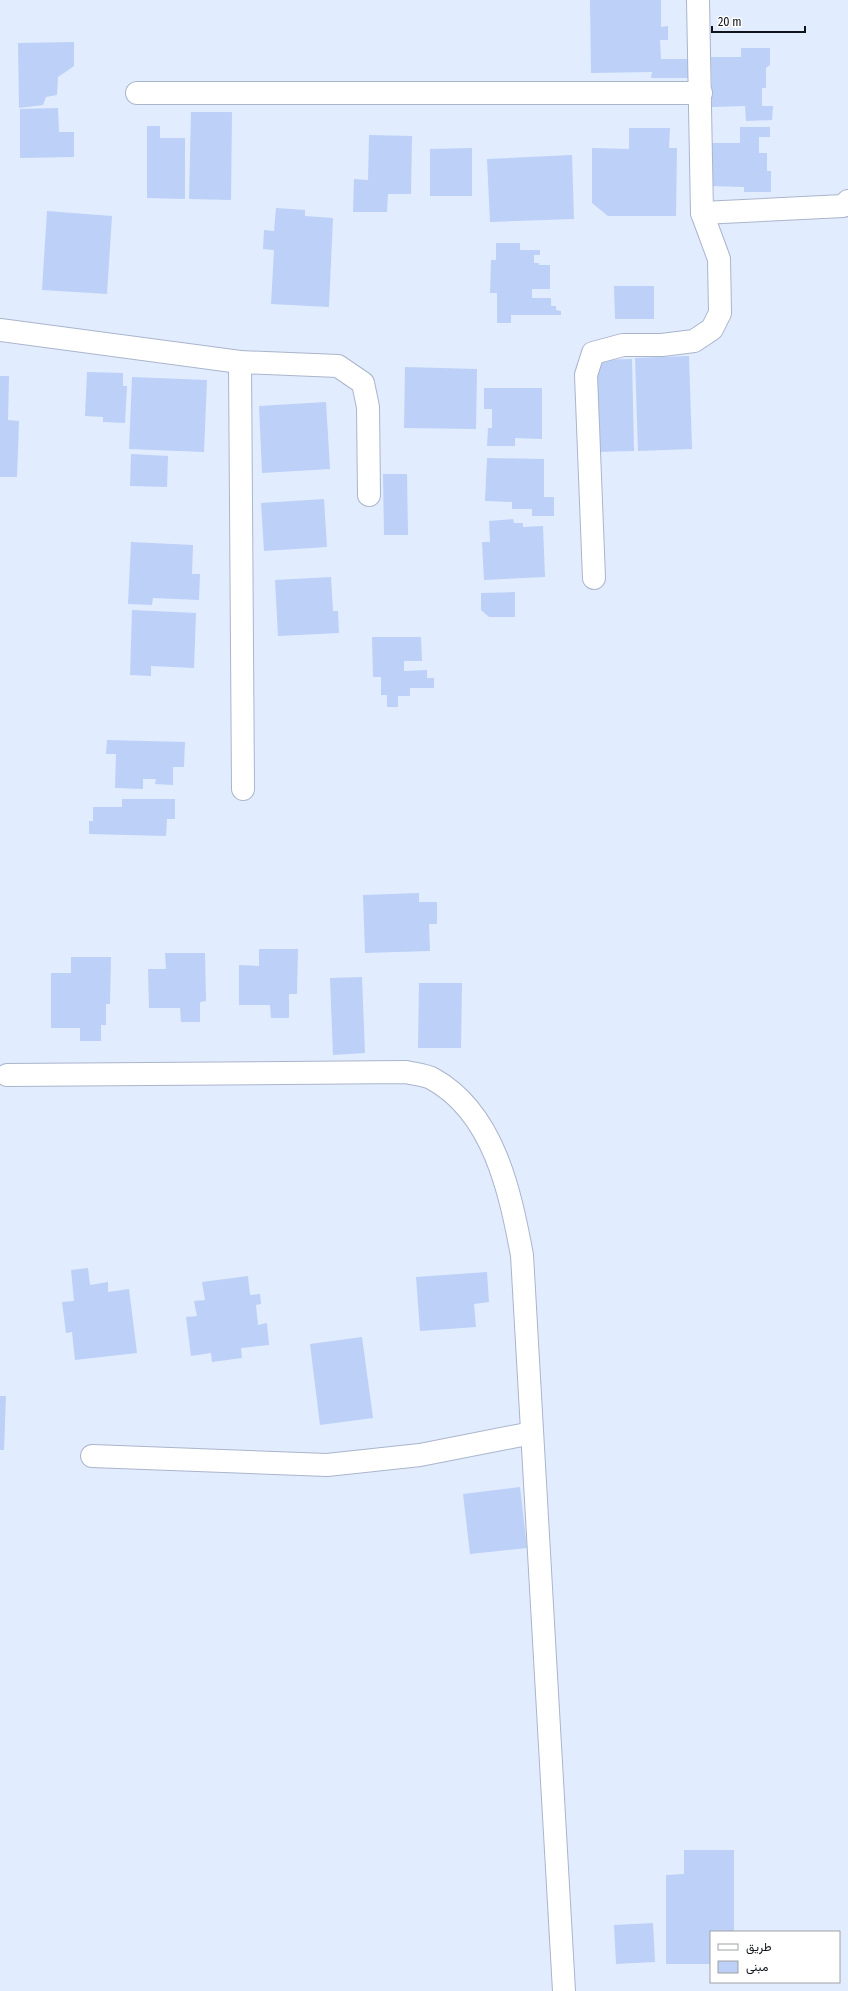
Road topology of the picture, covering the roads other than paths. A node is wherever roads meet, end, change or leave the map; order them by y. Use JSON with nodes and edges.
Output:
{"nodes":[{"id":1,"x":698,"y":0,"type":"edge"},
{"id":2,"x":137,"y":93,"type":"dead end"},
{"id":3,"x":701,"y":93,"type":"junction"},
{"id":4,"x":848,"y":201,"type":"edge"},
{"id":5,"x":702,"y":213,"type":"junction"},
{"id":6,"x":0,"y":330,"type":"edge"},
{"id":7,"x":240,"y":362,"type":"junction"},
{"id":8,"x":369,"y":495,"type":"dead end"},
{"id":9,"x":594,"y":578,"type":"dead end"},
{"id":10,"x":243,"y":788,"type":"dead end"},
{"id":11,"x":7,"y":1075,"type":"dead end"},
{"id":12,"x":532,"y":1433,"type":"junction"},
{"id":13,"x":92,"y":1456,"type":"dead end"},
{"id":14,"x":564,"y":1991,"type":"edge"}],
"edges":[{"from":1,"to":3,"type":"street"},
{"from":2,"to":3,"type":"street"},
{"from":3,"to":5,"type":"street"},
{"from":4,"to":5,"type":"street"},
{"from":5,"to":9,"type":"street"},
{"from":6,"to":7,"type":"street"},
{"from":7,"to":8,"type":"street"},
{"from":7,"to":10,"type":"street"},
{"from":11,"to":12,"type":"street"},
{"from":12,"to":13,"type":"street"},
{"from":12,"to":14,"type":"street"}]}
